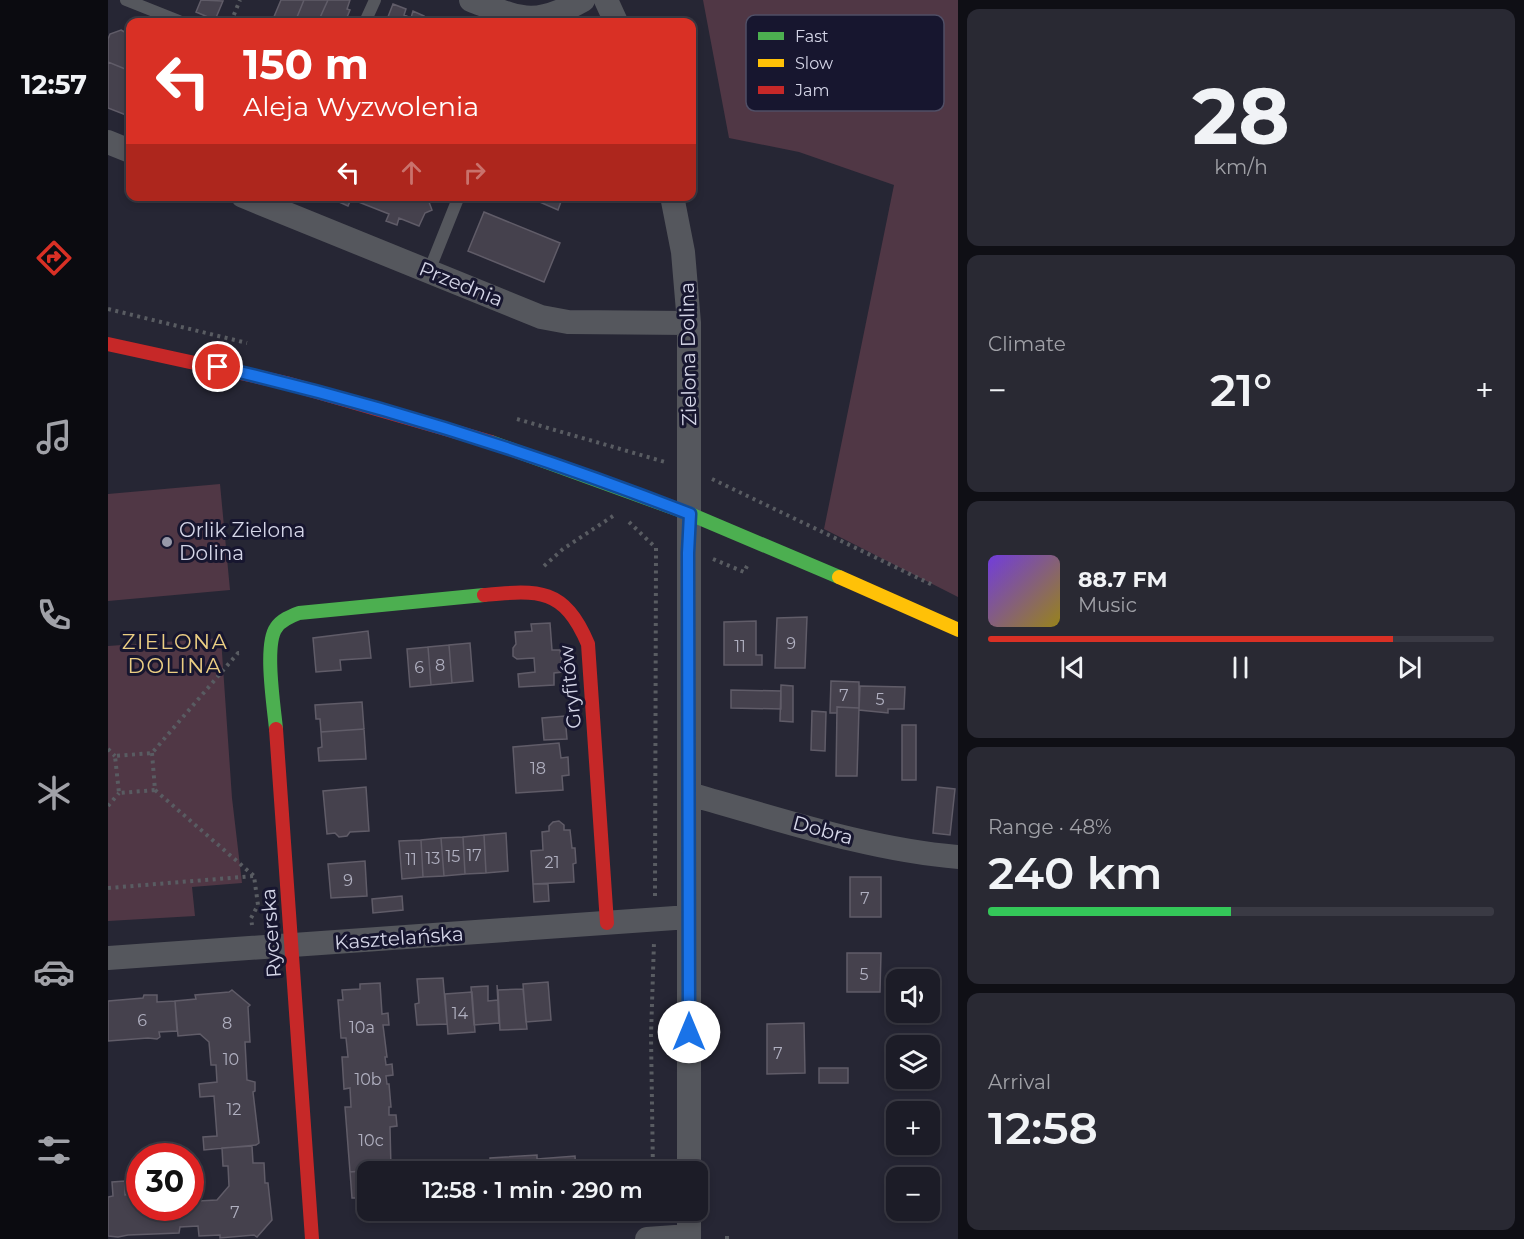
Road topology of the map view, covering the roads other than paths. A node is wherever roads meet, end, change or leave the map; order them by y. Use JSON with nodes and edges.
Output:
{"nodes":[{"id":1,"x":126,"y":0,"type":"edge"},
{"id":2,"x":375,"y":0,"type":"edge"},
{"id":3,"x":471,"y":0,"type":"edge"},
{"id":4,"x":583,"y":0,"type":"edge"},
{"id":5,"x":606,"y":0,"type":"edge"},
{"id":6,"x":171,"y":18,"type":"edge"},
{"id":7,"x":368,"y":18,"type":"edge"},
{"id":8,"x":520,"y":18,"type":"edge"},
{"id":9,"x":541,"y":18,"type":"edge"},
{"id":10,"x":614,"y":18,"type":"edge"},
{"id":11,"x":108,"y":142,"type":"edge"},
{"id":12,"x":126,"y":149,"type":"edge"},
{"id":13,"x":255,"y":201,"type":"edge"},
{"id":14,"x":457,"y":201,"type":"edge"},
{"id":15,"x":673,"y":201,"type":"edge"},
{"id":16,"x":429,"y":271,"type":"junction"},
{"id":17,"x":689,"y":323,"type":"junction"},
{"id":18,"x":108,"y":344,"type":"edge"},
{"id":19,"x":690,"y":514,"type":"junction"},
{"id":20,"x":849,"y":583,"type":"junction"},
{"id":21,"x":912,"y":625,"type":"dead end"},
{"id":22,"x":276,"y":626,"type":"joint"},
{"id":23,"x":958,"y":630,"type":"edge"},
{"id":24,"x":689,"y":794,"type":"junction"},
{"id":25,"x":958,"y":857,"type":"edge"},
{"id":26,"x":689,"y":917,"type":"junction"},
{"id":27,"x":607,"y":923,"type":"junction"},
{"id":28,"x":291,"y":946,"type":"junction"},
{"id":29,"x":108,"y":958,"type":"edge"},
{"id":30,"x":689,"y":1161,"type":"edge"},
{"id":31,"x":689,"y":1221,"type":"edge"},
{"id":32,"x":689,"y":1238,"type":"edge"},
{"id":33,"x":312,"y":1239,"type":"edge"},
{"id":34,"x":647,"y":1239,"type":"edge"}],
"edges":[{"from":1,"to":6,"type":"lane"},
{"from":2,"to":7,"type":"lane"},
{"from":3,"to":8,"type":"street"},
{"from":4,"to":9,"type":"street"},
{"from":5,"to":10,"type":"street"},
{"from":11,"to":12,"type":"street"},
{"from":13,"to":16,"type":"street","name":"Przednia"},
{"from":14,"to":16,"type":"lane"},
{"from":15,"to":17,"type":"street","name":"Zielona Dolina"},
{"from":16,"to":17,"type":"street","name":"Przednia"},
{"from":17,"to":19,"type":"street","name":"Zielona Dolina"},
{"from":18,"to":19,"type":"street"},
{"from":19,"to":20,"type":"street"},
{"from":19,"to":24,"type":"street","name":"Zielona Dolina"},
{"from":20,"to":21,"type":"street"},
{"from":20,"to":23,"type":"street"},
{"from":22,"to":27,"type":"street","name":"Gryfitów"},
{"from":22,"to":28,"type":"street","name":"Rycerska"},
{"from":24,"to":25,"type":"street","name":"Dobra"},
{"from":24,"to":26,"type":"street","name":"Zielona Dolina"},
{"from":26,"to":27,"type":"street","name":"Kasztelańska"},
{"from":26,"to":30,"type":"street","name":"Zielona Dolina"},
{"from":27,"to":28,"type":"street","name":"Kasztelańska"},
{"from":28,"to":29,"type":"street","name":"Kasztelańska"},
{"from":28,"to":33,"type":"street","name":"Rycerska"},
{"from":31,"to":32,"type":"street"},
{"from":32,"to":34,"type":"street"}]}
